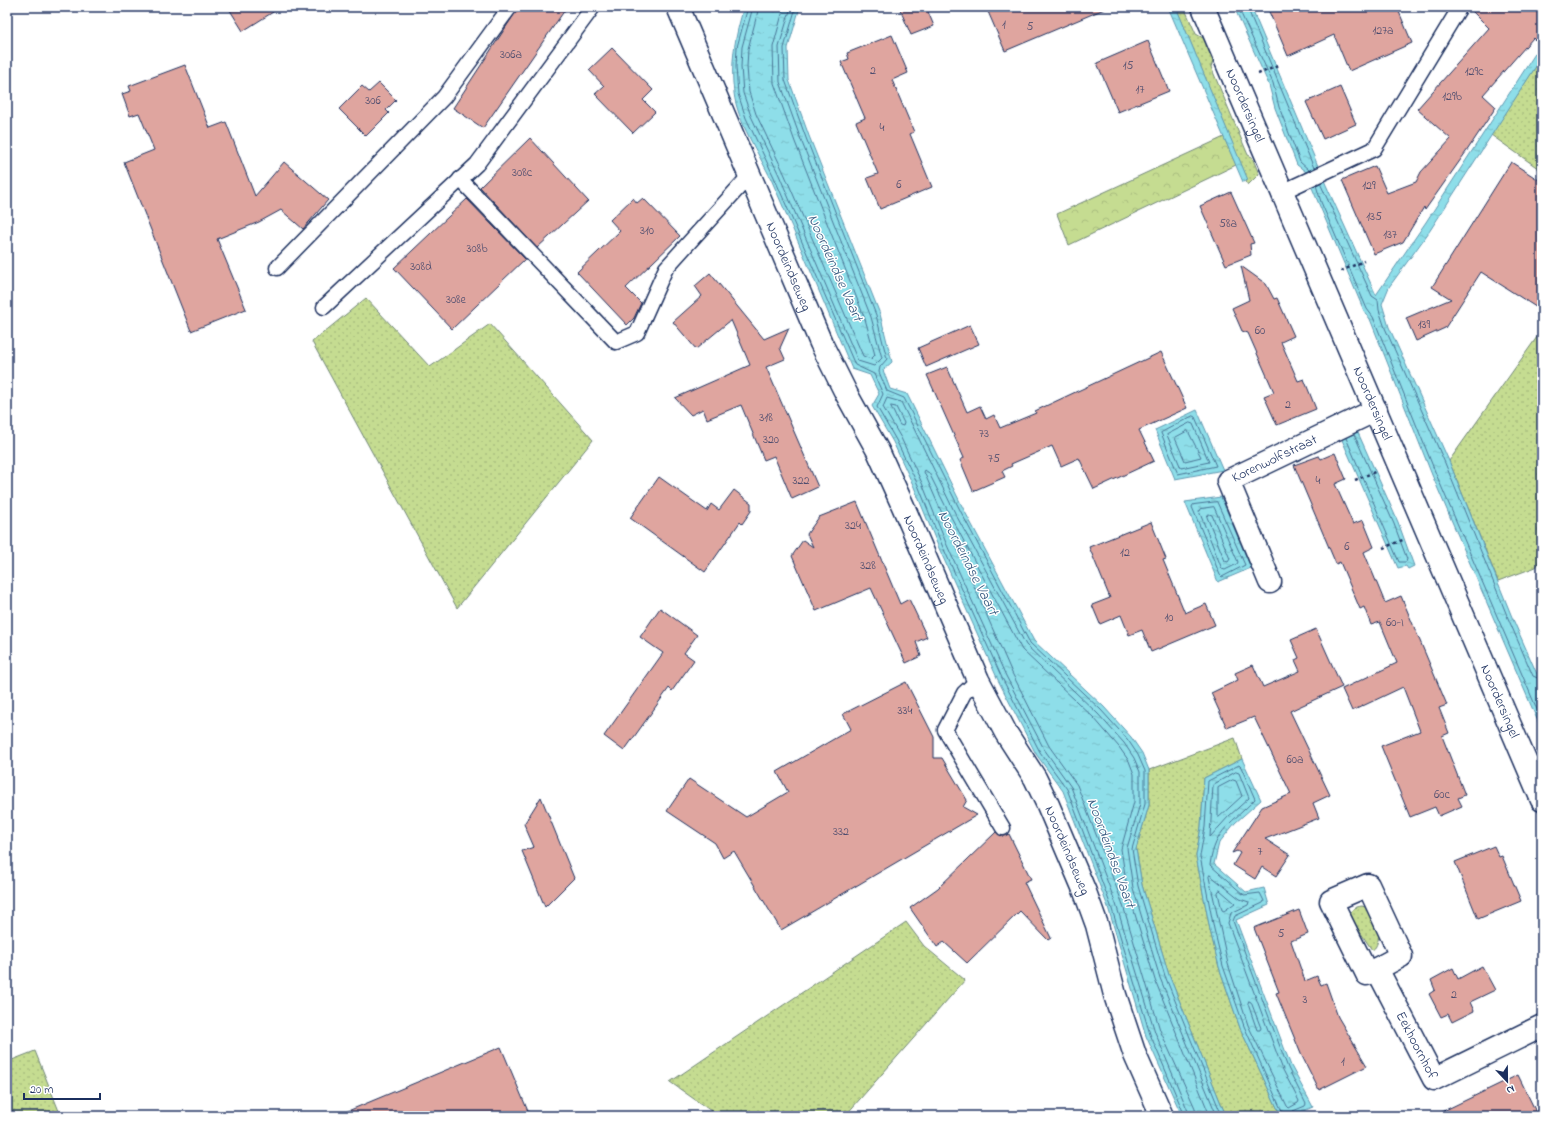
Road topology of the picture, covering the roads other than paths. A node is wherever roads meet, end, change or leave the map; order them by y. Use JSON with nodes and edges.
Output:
{"nodes":[{"id":1,"x":510,"y":7,"type":"edge"},
{"id":2,"x":592,"y":7,"type":"edge"},
{"id":3,"x":678,"y":7,"type":"edge"},
{"id":4,"x":1203,"y":7,"type":"edge"},
{"id":5,"x":1460,"y":7,"type":"edge"},
{"id":6,"x":750,"y":175,"type":"junction"},
{"id":7,"x":460,"y":179,"type":"junction"},
{"id":8,"x":1282,"y":192,"type":"junction"},
{"id":9,"x":278,"y":268,"type":"dead end"},
{"id":10,"x":324,"y":307,"type":"dead end"},
{"id":11,"x":1376,"y":410,"type":"junction"},
{"id":12,"x":1270,"y":582,"type":"dead end"},
{"id":13,"x":978,"y":680,"type":"junction"},
{"id":14,"x":1542,"y":800,"type":"edge"},
{"id":15,"x":1003,"y":828,"type":"dead end"},
{"id":16,"x":1377,"y":969,"type":"dead end"},
{"id":17,"x":1542,"y":1026,"type":"edge"},
{"id":18,"x":1162,"y":1116,"type":"edge"}],
"edges":[{"from":1,"to":9,"type":"lane"},
{"from":2,"to":7,"type":"lane"},
{"from":3,"to":6,"type":"street","name":"Noordeindseweg"},
{"from":4,"to":8,"type":"street","name":"Noordersingel"},
{"from":5,"to":8,"type":"lane"},
{"from":6,"to":7,"type":"lane"},
{"from":6,"to":13,"type":"street","name":"Noordeindseweg"},
{"from":7,"to":10,"type":"lane"},
{"from":8,"to":11,"type":"street","name":"Noordersingel"},
{"from":11,"to":12,"type":"street","name":"Korenwolfstraat"},
{"from":11,"to":14,"type":"street","name":"Noordersingel"},
{"from":13,"to":15,"type":"lane"},
{"from":13,"to":18,"type":"street","name":"Noordeindseweg"},
{"from":16,"to":17,"type":"street","name":"Eekhoornhof"}]}
